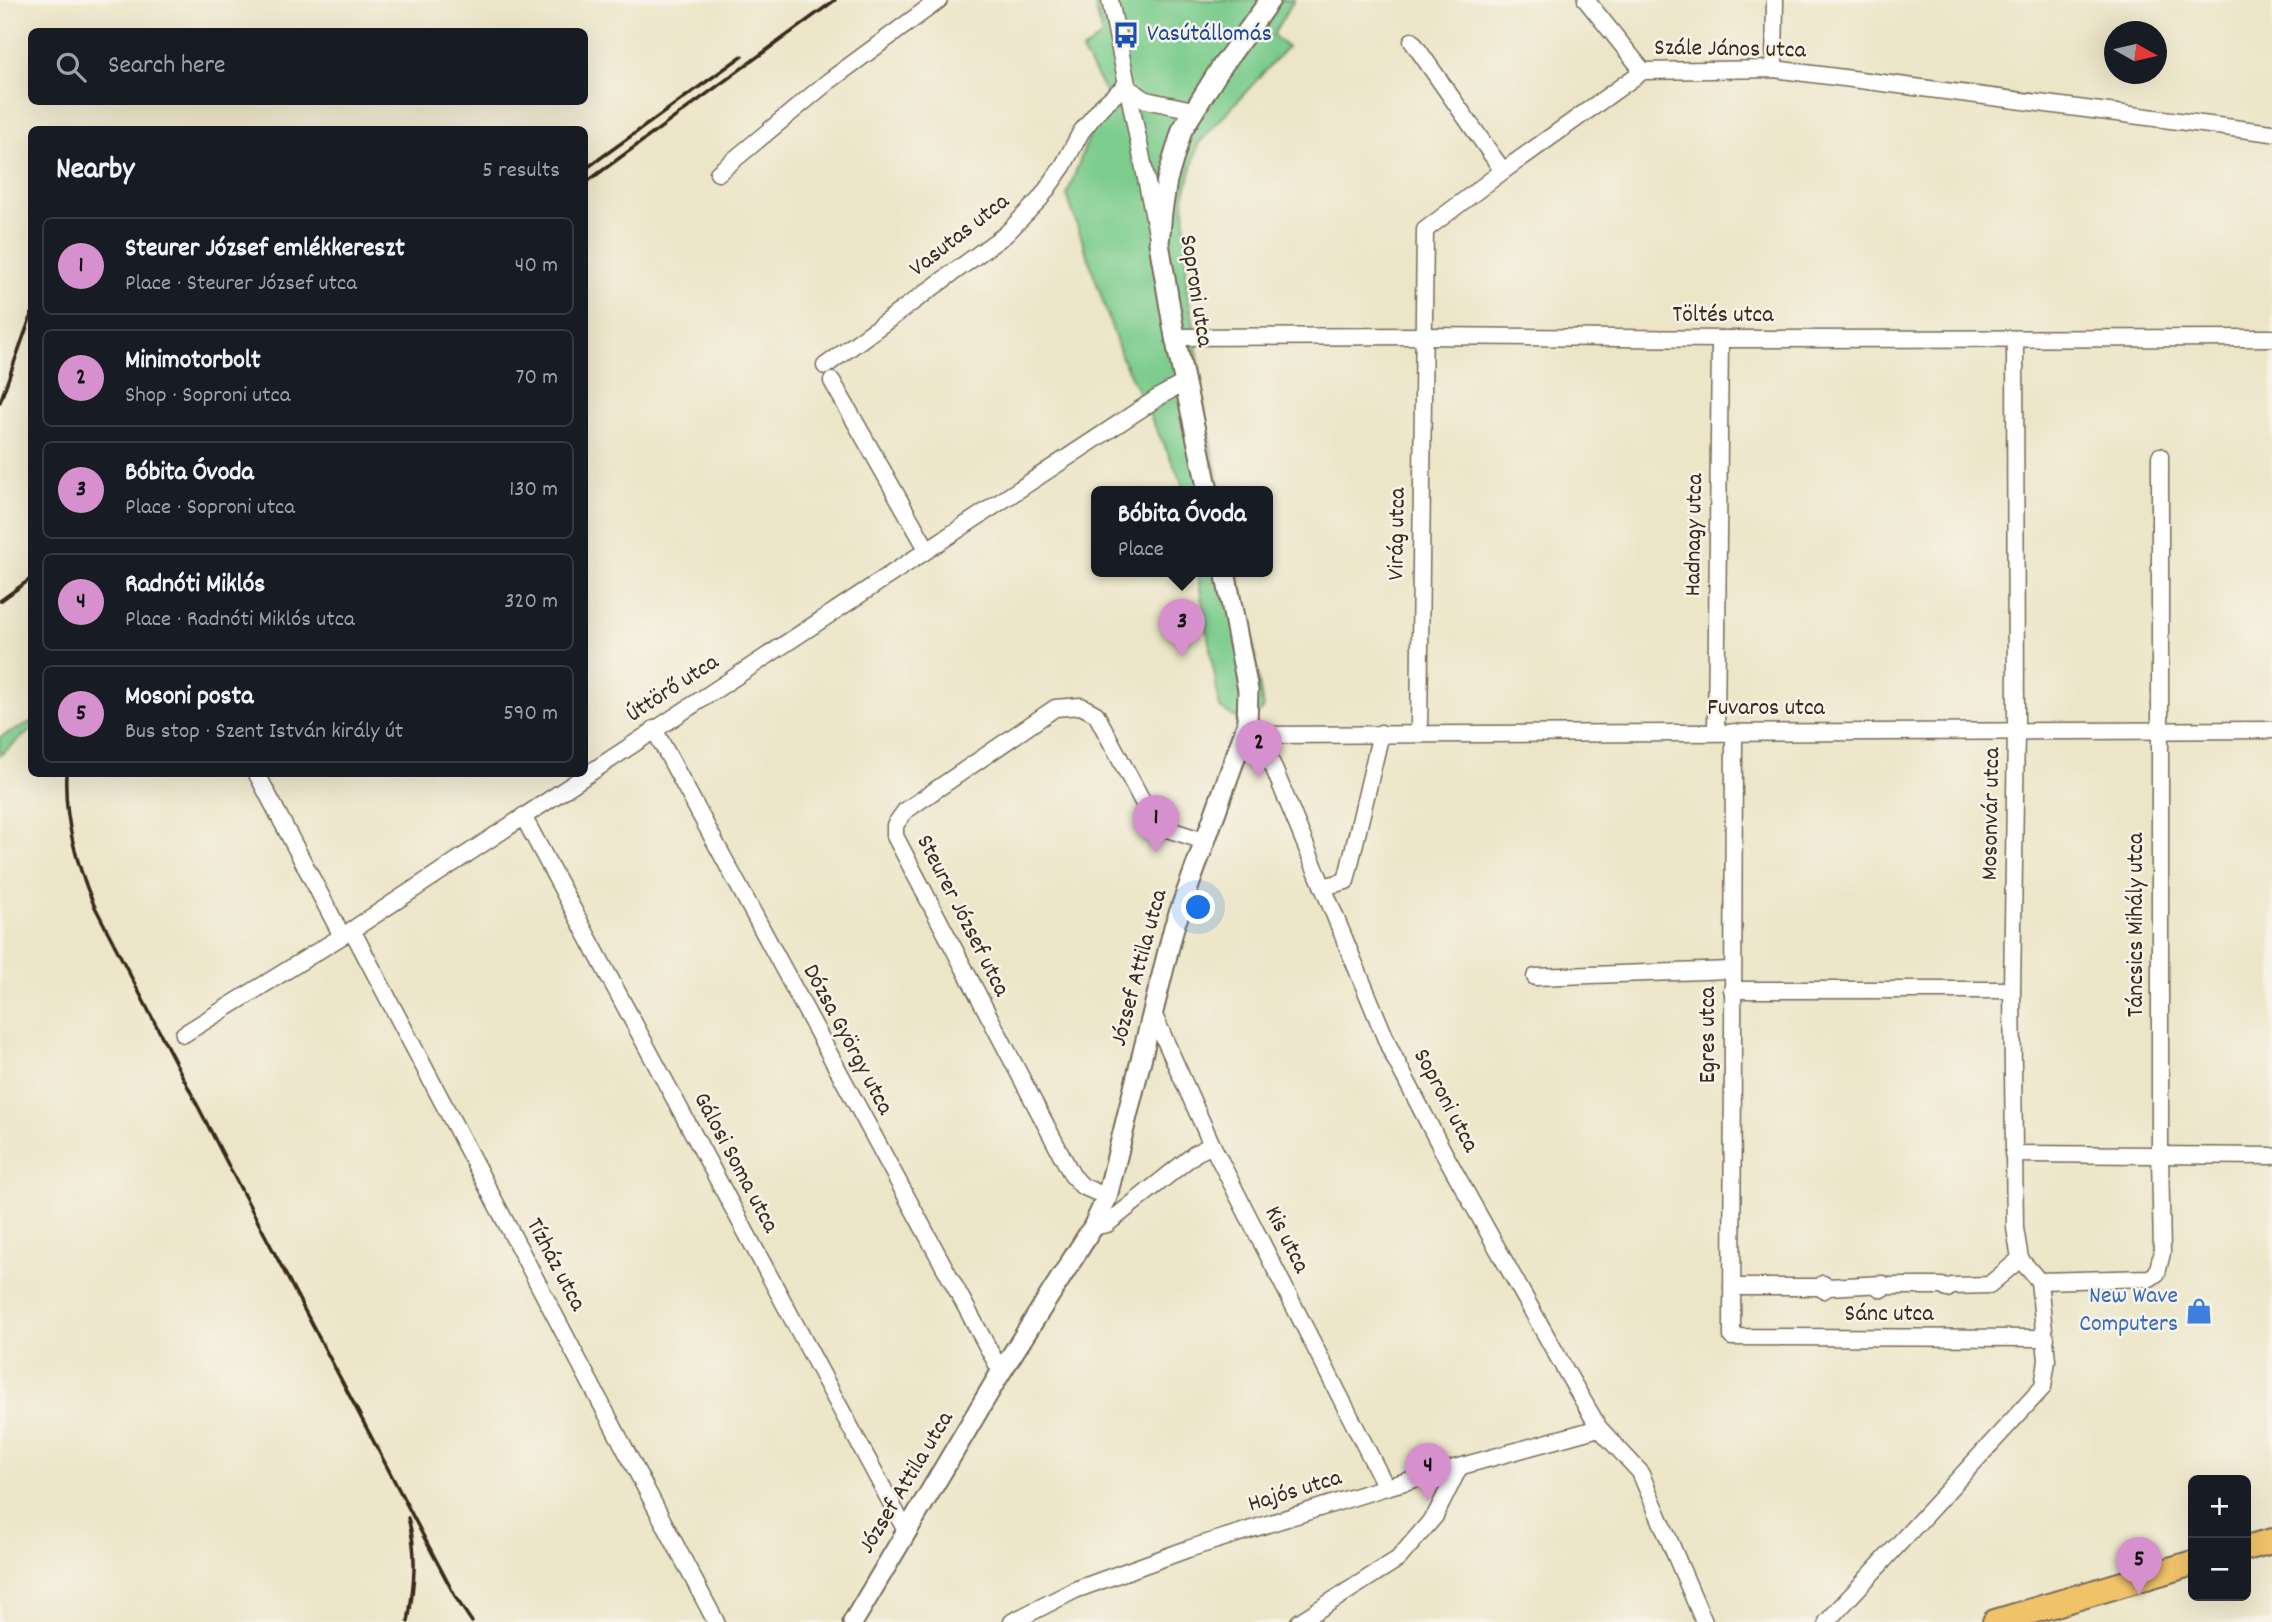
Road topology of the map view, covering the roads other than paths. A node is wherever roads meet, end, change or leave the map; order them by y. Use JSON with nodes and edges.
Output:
{"nodes":[{"id":1,"x":939,"y":0,"type":"edge"},
{"id":2,"x":1110,"y":0,"type":"edge"},
{"id":3,"x":1270,"y":0,"type":"edge"},
{"id":4,"x":1586,"y":0,"type":"edge"},
{"id":5,"x":1775,"y":0,"type":"edge"},
{"id":6,"x":1412,"y":41,"type":"dead end"},
{"id":7,"x":1774,"y":69,"type":"junction"},
{"id":8,"x":1643,"y":71,"type":"junction"},
{"id":9,"x":1125,"y":86,"type":"junction"},
{"id":10,"x":1193,"y":110,"type":"junction"},
{"id":11,"x":2272,"y":133,"type":"edge"},
{"id":12,"x":1503,"y":171,"type":"junction"},
{"id":13,"x":719,"y":173,"type":"dead end"},
{"id":14,"x":1159,"y":243,"type":"junction"},
{"id":15,"x":1423,"y":336,"type":"junction"},
{"id":16,"x":1175,"y":337,"type":"junction"},
{"id":17,"x":2272,"y":338,"type":"edge"},
{"id":18,"x":2015,"y":339,"type":"junction"},
{"id":19,"x":1720,"y":340,"type":"junction"},
{"id":20,"x":1186,"y":382,"type":"junction"},
{"id":21,"x":2160,"y":456,"type":"dead end"},
{"id":22,"x":1207,"y":486,"type":"edge"},
{"id":23,"x":926,"y":549,"type":"junction"},
{"id":24,"x":1226,"y":577,"type":"edge"},
{"id":25,"x":654,"y":729,"type":"junction"},
{"id":26,"x":1253,"y":730,"type":"junction"},
{"id":27,"x":2160,"y":730,"type":"junction"},
{"id":28,"x":2272,"y":730,"type":"edge"},
{"id":29,"x":1716,"y":731,"type":"junction"},
{"id":30,"x":2016,"y":731,"type":"junction"},
{"id":31,"x":1419,"y":732,"type":"junction"},
{"id":32,"x":1734,"y":732,"type":"junction"},
{"id":33,"x":1381,"y":733,"type":"junction"},
{"id":34,"x":588,"y":773,"type":"edge"},
{"id":35,"x":259,"y":777,"type":"edge"},
{"id":36,"x":582,"y":777,"type":"edge"},
{"id":37,"x":523,"y":816,"type":"junction"},
{"id":38,"x":1204,"y":841,"type":"junction"},
{"id":39,"x":1323,"y":887,"type":"junction"},
{"id":40,"x":347,"y":933,"type":"junction"},
{"id":41,"x":1731,"y":970,"type":"junction"},
{"id":42,"x":1535,"y":977,"type":"dead end"},
{"id":43,"x":1732,"y":990,"type":"junction"},
{"id":44,"x":2012,"y":990,"type":"junction"},
{"id":45,"x":1152,"y":1011,"type":"junction"},
{"id":46,"x":184,"y":1034,"type":"dead end"},
{"id":47,"x":1212,"y":1145,"type":"junction"},
{"id":48,"x":2013,"y":1154,"type":"junction"},
{"id":49,"x":2160,"y":1155,"type":"junction"},
{"id":50,"x":2272,"y":1156,"type":"edge"},
{"id":51,"x":1107,"y":1197,"type":"junction"},
{"id":52,"x":1093,"y":1227,"type":"junction"},
{"id":53,"x":2020,"y":1259,"type":"junction"},
{"id":54,"x":2039,"y":1281,"type":"junction"},
{"id":55,"x":1732,"y":1287,"type":"junction"},
{"id":56,"x":1732,"y":1337,"type":"joint"},
{"id":57,"x":2046,"y":1338,"type":"junction"},
{"id":58,"x":1001,"y":1372,"type":"junction"},
{"id":59,"x":1599,"y":1428,"type":"junction"},
{"id":60,"x":1460,"y":1468,"type":"junction"},
{"id":61,"x":1386,"y":1487,"type":"junction"},
{"id":62,"x":906,"y":1531,"type":"junction"},
{"id":63,"x":2272,"y":1541,"type":"edge"},
{"id":64,"x":2251,"y":1547,"type":"edge"},
{"id":65,"x":2188,"y":1564,"type":"edge"},
{"id":66,"x":716,"y":1622,"type":"edge"},
{"id":67,"x":853,"y":1622,"type":"edge"},
{"id":68,"x":1012,"y":1622,"type":"edge"},
{"id":69,"x":1299,"y":1622,"type":"edge"},
{"id":70,"x":1704,"y":1622,"type":"edge"},
{"id":71,"x":1827,"y":1622,"type":"edge"},
{"id":72,"x":1995,"y":1622,"type":"edge"}],
"edges":[{"from":1,"to":13,"type":"street"},
{"from":2,"to":9,"type":"street"},
{"from":3,"to":10,"type":"street","name":"Soproni utca"},
{"from":4,"to":8,"type":"street"},
{"from":5,"to":7,"type":"street"},
{"from":6,"to":12,"type":"street"},
{"from":7,"to":8,"type":"street","name":"Szále János utca"},
{"from":7,"to":11,"type":"street","name":"Szále János utca"},
{"from":8,"to":12,"type":"street","name":"Szále János utca"},
{"from":9,"to":10,"type":"street"},
{"from":9,"to":14,"type":"street"},
{"from":9,"to":23,"type":"street","name":"Vasutas utca"},
{"from":10,"to":14,"type":"street","name":"Soproni utca"},
{"from":12,"to":15,"type":"street","name":"Szále János utca"},
{"from":14,"to":16,"type":"street","name":"Soproni utca"},
{"from":15,"to":16,"type":"street","name":"Töltés utca"},
{"from":15,"to":19,"type":"street","name":"Töltés utca"},
{"from":15,"to":31,"type":"street","name":"Virág utca"},
{"from":16,"to":20,"type":"street","name":"Soproni utca"},
{"from":17,"to":18,"type":"street","name":"Töltés utca"},
{"from":18,"to":19,"type":"street","name":"Töltés utca"},
{"from":18,"to":30,"type":"street","name":"Mosonvár utca"},
{"from":19,"to":29,"type":"street","name":"Hadnagy utca"},
{"from":20,"to":22,"type":"street","name":"Soproni utca"},
{"from":20,"to":23,"type":"street","name":"Úttörő utca"},
{"from":21,"to":27,"type":"street","name":"Táncsics Mihály utca"},
{"from":23,"to":25,"type":"street","name":"Úttörő utca"},
{"from":24,"to":26,"type":"street","name":"Soproni utca"},
{"from":25,"to":34,"type":"street","name":"Úttörő utca"},
{"from":25,"to":58,"type":"street","name":"Dózsa György utca"},
{"from":26,"to":33,"type":"street","name":"Fuvaros utca"},
{"from":26,"to":38,"type":"street","name":"József Attila utca"},
{"from":26,"to":39,"type":"street","name":"Soproni utca"},
{"from":27,"to":28,"type":"street","name":"Fuvaros utca"},
{"from":27,"to":30,"type":"street","name":"Fuvaros utca"},
{"from":27,"to":49,"type":"street","name":"Táncsics Mihály utca"},
{"from":29,"to":31,"type":"street","name":"Fuvaros utca"},
{"from":29,"to":32,"type":"street","name":"Fuvaros utca"},
{"from":30,"to":32,"type":"street","name":"Fuvaros utca"},
{"from":30,"to":44,"type":"street","name":"Mosonvár utca"},
{"from":31,"to":33,"type":"street","name":"Fuvaros utca"},
{"from":32,"to":41,"type":"street","name":"Egres utca"},
{"from":33,"to":39,"type":"street"},
{"from":35,"to":40,"type":"street","name":"Tízház utca"},
{"from":36,"to":37,"type":"street","name":"Úttörő utca"},
{"from":37,"to":40,"type":"street","name":"Úttörő utca"},
{"from":37,"to":62,"type":"street","name":"Gálosi Soma utca"},
{"from":38,"to":45,"type":"street","name":"József Attila utca"},
{"from":38,"to":51,"type":"street","name":"Steurer József utca"},
{"from":39,"to":59,"type":"street","name":"Soproni utca"},
{"from":40,"to":46,"type":"street","name":"Úttörő utca"},
{"from":40,"to":66,"type":"street","name":"Tízház utca"},
{"from":41,"to":42,"type":"street"},
{"from":41,"to":43,"type":"street","name":"Egres utca"},
{"from":43,"to":44,"type":"street"},
{"from":43,"to":55,"type":"street","name":"Egres utca"},
{"from":44,"to":48,"type":"street","name":"Mosonvár utca"},
{"from":45,"to":47,"type":"street","name":"Kis utca"},
{"from":45,"to":51,"type":"street","name":"József Attila utca"},
{"from":47,"to":52,"type":"street","name":"József Attila utca"},
{"from":47,"to":61,"type":"street","name":"Kis utca"},
{"from":48,"to":49,"type":"street"},
{"from":48,"to":53,"type":"street","name":"Mosonvár utca"},
{"from":49,"to":50,"type":"street"},
{"from":49,"to":54,"type":"street","name":"Táncsics Mihály utca"},
{"from":51,"to":52,"type":"street","name":"József Attila utca"},
{"from":52,"to":58,"type":"street","name":"József Attila utca"},
{"from":53,"to":54,"type":"street"},
{"from":53,"to":55,"type":"street"},
{"from":54,"to":57,"type":"street"},
{"from":55,"to":56,"type":"street","name":"Egres utca"},
{"from":56,"to":57,"type":"street","name":"Sánc utca"},
{"from":57,"to":71,"type":"street"},
{"from":58,"to":62,"type":"street","name":"József Attila utca"},
{"from":59,"to":60,"type":"street","name":"Hajós utca"},
{"from":59,"to":70,"type":"street","name":"Soproni utca"},
{"from":60,"to":61,"type":"street","name":"Hajós utca"},
{"from":60,"to":69,"type":"street"},
{"from":61,"to":68,"type":"street","name":"Hajós utca"},
{"from":62,"to":67,"type":"street","name":"József Attila utca"},
{"from":63,"to":64,"type":"main road"},
{"from":65,"to":72,"type":"main road"}]}
